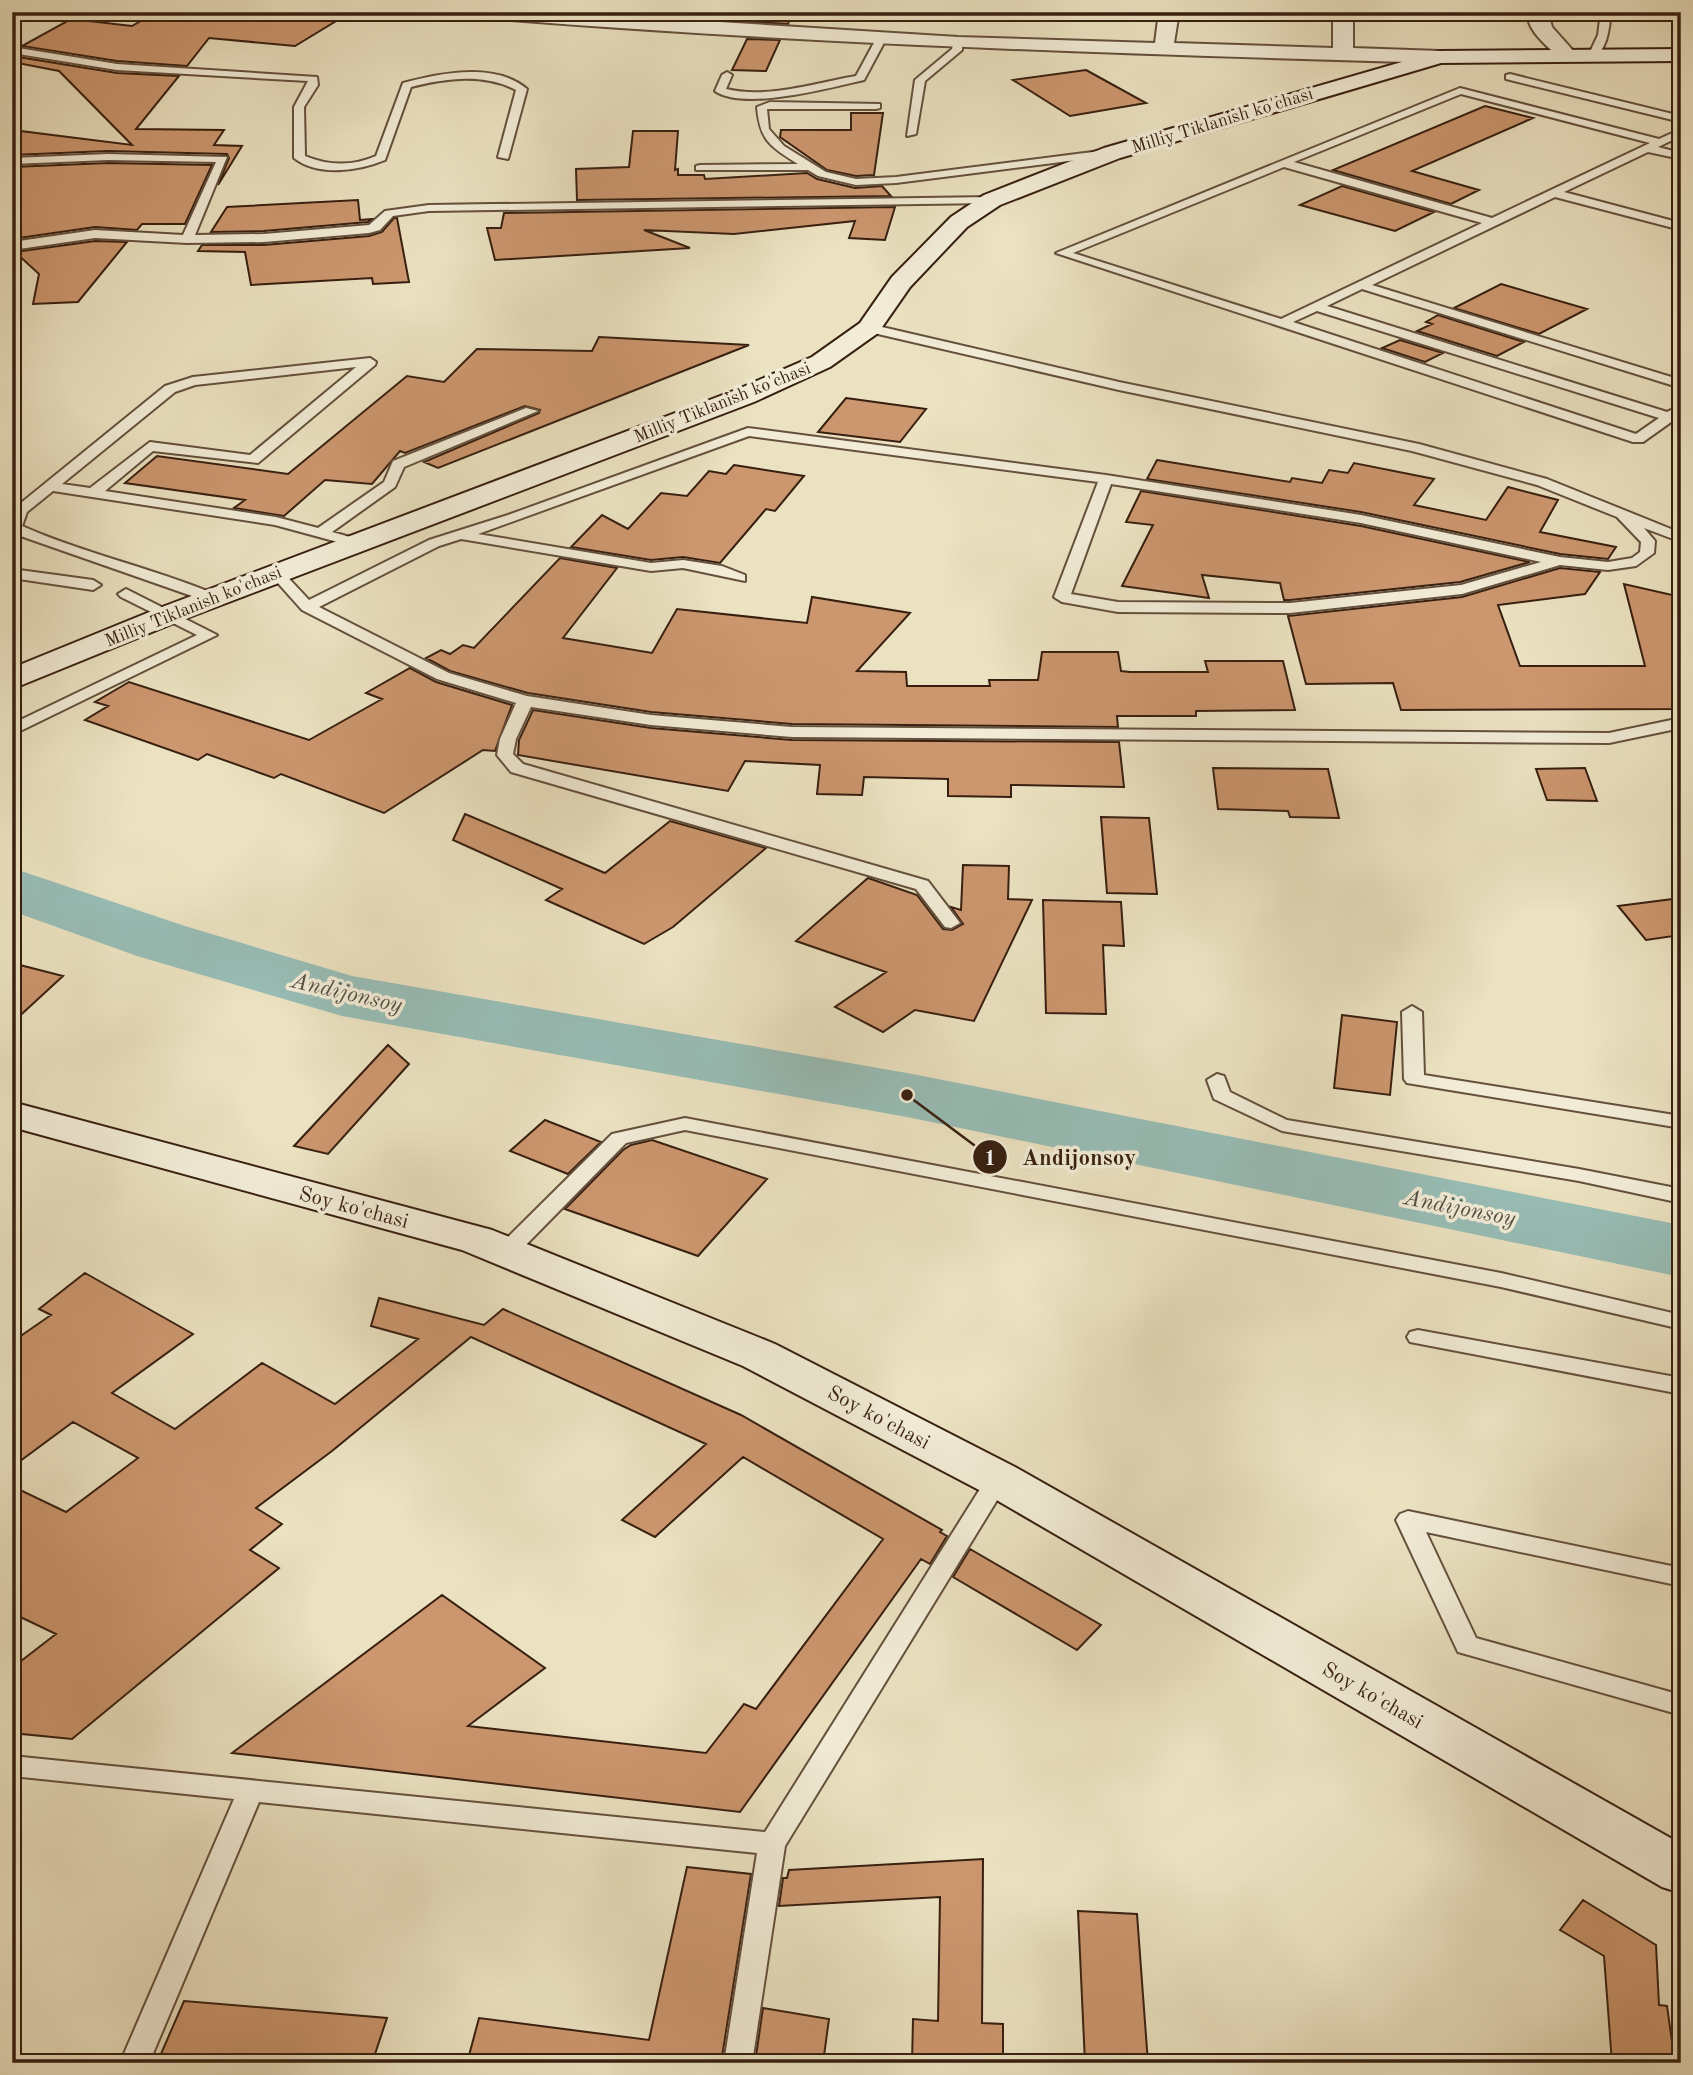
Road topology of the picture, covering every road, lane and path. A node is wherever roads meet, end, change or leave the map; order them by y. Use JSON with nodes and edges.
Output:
{"nodes":[{"id":1,"x":486,"y":12,"type":"edge"},
{"id":2,"x":642,"y":12,"type":"edge"},
{"id":3,"x":812,"y":12,"type":"edge"},
{"id":4,"x":1169,"y":12,"type":"edge"},
{"id":5,"x":1343,"y":12,"type":"edge"},
{"id":6,"x":1538,"y":12,"type":"edge"},
{"id":7,"x":1606,"y":12,"type":"edge"},
{"id":8,"x":676,"y":20,"type":"edge"},
{"id":9,"x":990,"y":23,"type":"dead end"},
{"id":10,"x":823,"y":36,"type":"junction"},
{"id":11,"x":881,"y":40,"type":"junction"},
{"id":12,"x":958,"y":43,"type":"junction"},
{"id":13,"x":984,"y":44,"type":"junction"},
{"id":14,"x":1164,"y":47,"type":"junction"},
{"id":15,"x":12,"y":50,"type":"edge"},
{"id":16,"x":1343,"y":52,"type":"junction"},
{"id":17,"x":1594,"y":54,"type":"junction"},
{"id":18,"x":1567,"y":55,"type":"junction"},
{"id":19,"x":1681,"y":55,"type":"edge"},
{"id":20,"x":1440,"y":57,"type":"junction"},
{"id":21,"x":727,"y":75,"type":"dead end"},
{"id":22,"x":1510,"y":77,"type":"dead end"},
{"id":23,"x":876,"y":106,"type":"dead end"},
{"id":24,"x":1681,"y":119,"type":"edge"},
{"id":25,"x":1681,"y":132,"type":"edge"},
{"id":26,"x":911,"y":134,"type":"dead end"},
{"id":27,"x":1659,"y":142,"type":"junction"},
{"id":28,"x":1646,"y":148,"type":"junction"},
{"id":29,"x":1112,"y":153,"type":"junction"},
{"id":30,"x":1681,"y":156,"type":"edge"},
{"id":31,"x":504,"y":157,"type":"dead end"},
{"id":32,"x":12,"y":161,"type":"edge"},
{"id":33,"x":1284,"y":163,"type":"junction"},
{"id":34,"x":810,"y":167,"type":"junction"},
{"id":35,"x":701,"y":168,"type":"dead end"},
{"id":36,"x":1553,"y":193,"type":"junction"},
{"id":37,"x":992,"y":200,"type":"junction"},
{"id":38,"x":1492,"y":222,"type":"junction"},
{"id":39,"x":1681,"y":227,"type":"edge"},
{"id":40,"x":187,"y":239,"type":"junction"},
{"id":41,"x":12,"y":246,"type":"edge"},
{"id":42,"x":1360,"y":285,"type":"junction"},
{"id":43,"x":1316,"y":307,"type":"junction"},
{"id":44,"x":1282,"y":323,"type":"junction"},
{"id":45,"x":869,"y":328,"type":"junction"},
{"id":46,"x":1681,"y":384,"type":"edge"},
{"id":47,"x":1681,"y":409,"type":"edge"},
{"id":48,"x":531,"y":411,"type":"dead end"},
{"id":49,"x":1668,"y":417,"type":"junction"},
{"id":50,"x":1106,"y":479,"type":"junction"},
{"id":51,"x":50,"y":486,"type":"junction"},
{"id":52,"x":93,"y":493,"type":"junction"},
{"id":53,"x":17,"y":507,"type":"edge"},
{"id":54,"x":1619,"y":511,"type":"junction"},
{"id":55,"x":321,"y":533,"type":"junction"},
{"id":56,"x":460,"y":535,"type":"junction"},
{"id":57,"x":1681,"y":538,"type":"edge"},
{"id":58,"x":356,"y":543,"type":"junction"},
{"id":59,"x":1560,"y":561,"type":"junction"},
{"id":60,"x":12,"y":573,"type":"edge"},
{"id":61,"x":276,"y":573,"type":"junction"},
{"id":62,"x":740,"y":578,"type":"dead end"},
{"id":63,"x":93,"y":585,"type":"dead end"},
{"id":64,"x":126,"y":594,"type":"dead end"},
{"id":65,"x":212,"y":598,"type":"junction"},
{"id":66,"x":307,"y":607,"type":"junction"},
{"id":67,"x":167,"y":615,"type":"junction"},
{"id":68,"x":12,"y":680,"type":"edge"},
{"id":69,"x":525,"y":701,"type":"junction"},
{"id":70,"x":1681,"y":723,"type":"edge"},
{"id":71,"x":12,"y":730,"type":"edge"},
{"id":72,"x":951,"y":923,"type":"dead end"},
{"id":73,"x":1412,"y":1012,"type":"dead end"},
{"id":74,"x":1217,"y":1080,"type":"dead end"},
{"id":75,"x":12,"y":1114,"type":"edge"},
{"id":76,"x":1681,"y":1122,"type":"edge"},
{"id":77,"x":1681,"y":1196,"type":"edge"},
{"id":78,"x":506,"y":1251,"type":"junction"},
{"id":79,"x":1681,"y":1322,"type":"edge"},
{"id":80,"x":1418,"y":1337,"type":"dead end"},
{"id":81,"x":1681,"y":1386,"type":"edge"},
{"id":82,"x":998,"y":1479,"type":"junction"},
{"id":83,"x":1681,"y":1577,"type":"edge"},
{"id":84,"x":1681,"y":1705,"type":"edge"},
{"id":85,"x":12,"y":1766,"type":"edge"},
{"id":86,"x":251,"y":1790,"type":"junction"},
{"id":87,"x":772,"y":1844,"type":"junction"},
{"id":88,"x":1681,"y":1871,"type":"edge"},
{"id":89,"x":134,"y":2063,"type":"edge"},
{"id":90,"x":737,"y":2063,"type":"edge"}],
"edges":[{"from":1,"to":8,"type":"main road"},
{"from":2,"to":8,"type":"main road"},
{"from":3,"to":10,"type":"main road"},
{"from":4,"to":14,"type":"main road"},
{"from":5,"to":16,"type":"main road"},
{"from":6,"to":18,"type":"main road"},
{"from":7,"to":17,"type":"lane"},
{"from":8,"to":10,"type":"main road"},
{"from":9,"to":13,"type":"main road"},
{"from":10,"to":11,"type":"main road"},
{"from":11,"to":12,"type":"main road"},
{"from":11,"to":21,"type":"lane"},
{"from":12,"to":13,"type":"main road"},
{"from":12,"to":26,"type":"lane"},
{"from":13,"to":14,"type":"main road"},
{"from":14,"to":16,"type":"main road"},
{"from":15,"to":31,"type":"lane"},
{"from":16,"to":20,"type":"main road"},
{"from":17,"to":18,"type":"main road","name":"Milliy Tiklanish ko'chasi"},
{"from":17,"to":19,"type":"main road","name":"Milliy Tiklanish ko'chasi"},
{"from":18,"to":20,"type":"main road","name":"Milliy Tiklanish ko'chasi"},
{"from":20,"to":29,"type":"main road","name":"Milliy Tiklanish ko'chasi"},
{"from":22,"to":24,"type":"lane"},
{"from":23,"to":34,"type":"lane"},
{"from":25,"to":27,"type":"lane"},
{"from":27,"to":28,"type":"lane"},
{"from":27,"to":33,"type":"lane"},
{"from":28,"to":30,"type":"lane"},
{"from":28,"to":36,"type":"lane"},
{"from":29,"to":34,"type":"lane"},
{"from":29,"to":37,"type":"main road","name":"Milliy Tiklanish ko'chasi"},
{"from":32,"to":40,"type":"lane"},
{"from":33,"to":38,"type":"lane"},
{"from":33,"to":44,"type":"lane"},
{"from":34,"to":35,"type":"lane"},
{"from":36,"to":38,"type":"lane"},
{"from":36,"to":39,"type":"lane"},
{"from":37,"to":40,"type":"lane"},
{"from":37,"to":45,"type":"main road","name":"Milliy Tiklanish ko'chasi"},
{"from":38,"to":42,"type":"lane"},
{"from":40,"to":41,"type":"lane"},
{"from":42,"to":43,"type":"lane"},
{"from":42,"to":46,"type":"lane"},
{"from":43,"to":44,"type":"lane"},
{"from":43,"to":49,"type":"lane"},
{"from":44,"to":49,"type":"lane"},
{"from":45,"to":54,"type":"lane"},
{"from":45,"to":58,"type":"main road","name":"Milliy Tiklanish ko'chasi"},
{"from":47,"to":49,"type":"lane"},
{"from":48,"to":55,"type":"lane"},
{"from":50,"to":56,"type":"lane"},
{"from":50,"to":59,"type":"lane"},
{"from":50,"to":59,"type":"lane"},
{"from":51,"to":52,"type":"lane"},
{"from":51,"to":52,"type":"lane"},
{"from":51,"to":53,"type":"lane"},
{"from":52,"to":55,"type":"lane"},
{"from":53,"to":65,"type":"lane"},
{"from":54,"to":57,"type":"lane"},
{"from":54,"to":59,"type":"lane"},
{"from":55,"to":58,"type":"lane"},
{"from":56,"to":62,"type":"lane"},
{"from":56,"to":66,"type":"lane"},
{"from":58,"to":61,"type":"main road","name":"Milliy Tiklanish ko'chasi"},
{"from":60,"to":63,"type":"lane"},
{"from":61,"to":65,"type":"main road","name":"Milliy Tiklanish ko'chasi"},
{"from":61,"to":66,"type":"lane"},
{"from":64,"to":67,"type":"lane"},
{"from":65,"to":67,"type":"main road","name":"Milliy Tiklanish ko'chasi"},
{"from":66,"to":69,"type":"lane"},
{"from":67,"to":68,"type":"main road","name":"Milliy Tiklanish ko'chasi"},
{"from":67,"to":71,"type":"lane"},
{"from":69,"to":70,"type":"lane"},
{"from":69,"to":72,"type":"lane"},
{"from":73,"to":76,"type":"lane"},
{"from":74,"to":77,"type":"lane"},
{"from":75,"to":78,"type":"main road","name":"Soy ko'chasi"},
{"from":78,"to":79,"type":"lane"},
{"from":78,"to":82,"type":"main road","name":"Soy ko'chasi"},
{"from":80,"to":81,"type":"lane"},
{"from":82,"to":87,"type":"lane"},
{"from":82,"to":88,"type":"main road","name":"Soy ko'chasi"},
{"from":83,"to":84,"type":"lane"},
{"from":85,"to":86,"type":"lane"},
{"from":86,"to":87,"type":"lane"},
{"from":86,"to":89,"type":"lane"},
{"from":87,"to":90,"type":"lane"}]}
